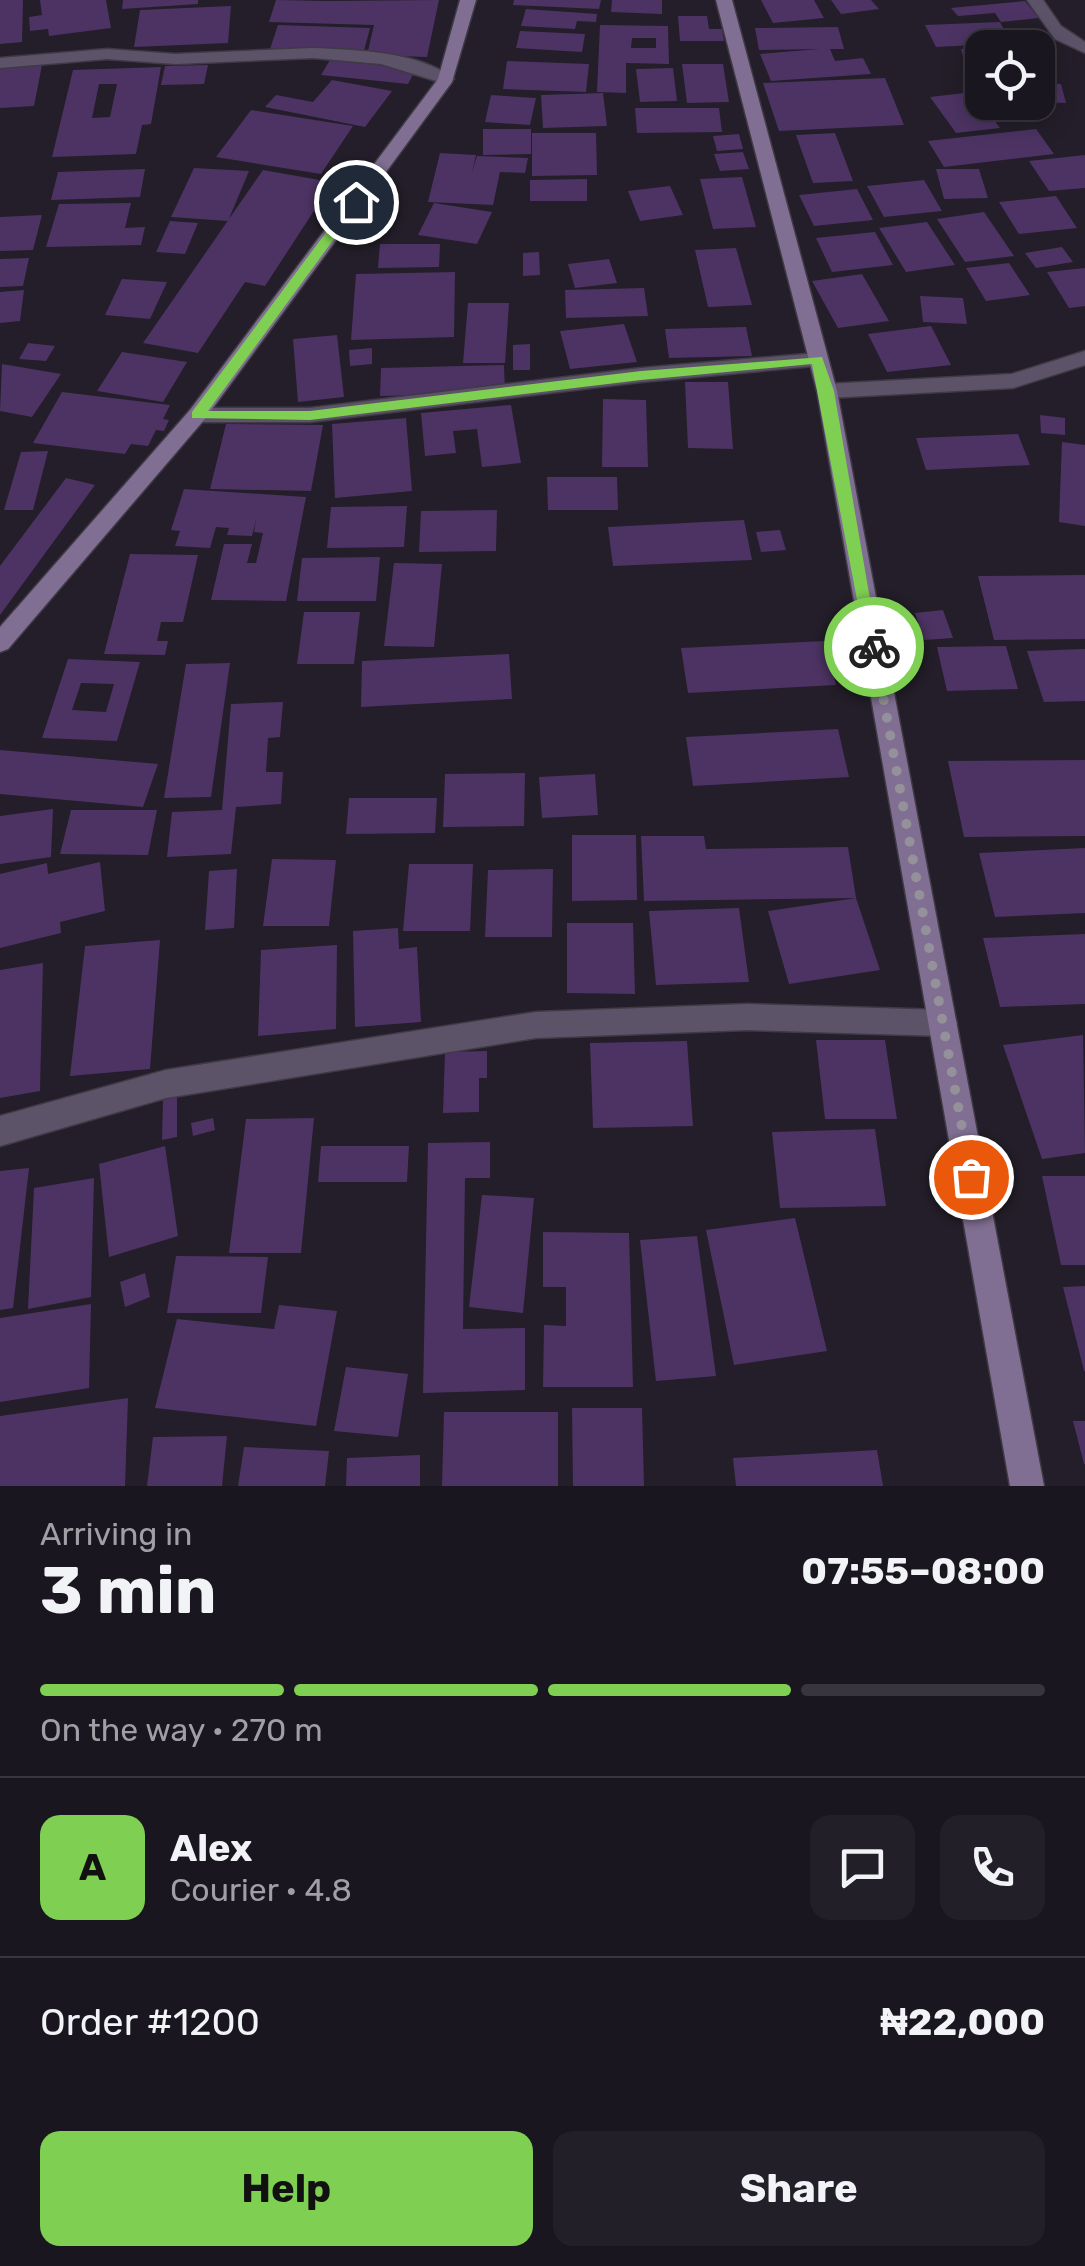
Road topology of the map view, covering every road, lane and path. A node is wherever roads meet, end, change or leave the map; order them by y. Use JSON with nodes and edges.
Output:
{"nodes":[{"id":1,"x":468,"y":0,"type":"edge"},
{"id":2,"x":724,"y":0,"type":"edge"},
{"id":3,"x":1035,"y":0,"type":"edge"},
{"id":4,"x":1085,"y":48,"type":"edge"},
{"id":5,"x":0,"y":63,"type":"edge"},
{"id":6,"x":446,"y":80,"type":"junction"},
{"id":7,"x":1085,"y":358,"type":"edge"},
{"id":8,"x":818,"y":360,"type":"junction"},
{"id":9,"x":827,"y":391,"type":"junction"},
{"id":10,"x":197,"y":415,"type":"junction"},
{"id":11,"x":0,"y":644,"type":"edge"},
{"id":12,"x":943,"y":1023,"type":"junction"},
{"id":13,"x":0,"y":1131,"type":"edge"},
{"id":14,"x":1028,"y":1486,"type":"edge"}],
"edges":[{"from":1,"to":6,"type":"street"},
{"from":2,"to":8,"type":"street"},
{"from":3,"to":4,"type":"street"},
{"from":5,"to":6,"type":"street"},
{"from":6,"to":10,"type":"street"},
{"from":7,"to":9,"type":"street"},
{"from":8,"to":9,"type":"street"},
{"from":8,"to":10,"type":"street"},
{"from":9,"to":12,"type":"street"},
{"from":10,"to":11,"type":"street"},
{"from":12,"to":13,"type":"street"},
{"from":12,"to":14,"type":"street"}]}
